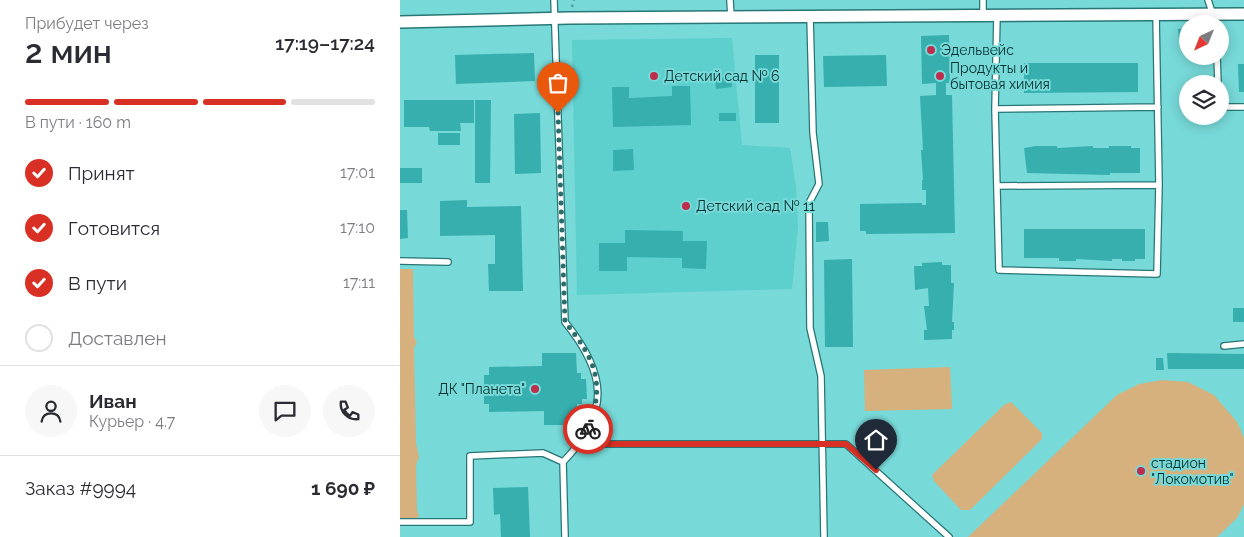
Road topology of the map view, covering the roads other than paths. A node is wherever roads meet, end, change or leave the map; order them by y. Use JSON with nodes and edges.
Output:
{"nodes":[{"id":1,"x":554,"y":0,"type":"edge"},
{"id":2,"x":730,"y":0,"type":"edge"},
{"id":3,"x":983,"y":0,"type":"edge"},
{"id":4,"x":1208,"y":0,"type":"edge"},
{"id":5,"x":1156,"y":14,"type":"junction"},
{"id":6,"x":1244,"y":14,"type":"edge"},
{"id":7,"x":983,"y":15,"type":"junction"},
{"id":8,"x":997,"y":15,"type":"junction"},
{"id":9,"x":1213,"y":15,"type":"edge"},
{"id":10,"x":810,"y":16,"type":"junction"},
{"id":11,"x":1179,"y":16,"type":"edge"},
{"id":12,"x":1229,"y":16,"type":"edge"},
{"id":13,"x":731,"y":17,"type":"junction"},
{"id":14,"x":554,"y":18,"type":"junction"},
{"id":15,"x":400,"y":22,"type":"edge"},
{"id":16,"x":1158,"y":106,"type":"junction"},
{"id":17,"x":1229,"y":107,"type":"edge"},
{"id":18,"x":1244,"y":107,"type":"edge"},
{"id":19,"x":995,"y":109,"type":"junction"},
{"id":20,"x":1159,"y":184,"type":"junction"},
{"id":21,"x":997,"y":186,"type":"junction"},
{"id":22,"x":400,"y":261,"type":"edge"},
{"id":23,"x":448,"y":262,"type":"dead end"},
{"id":24,"x":1244,"y":344,"type":"edge"},
{"id":25,"x":1224,"y":346,"type":"dead end"},
{"id":26,"x":580,"y":444,"type":"junction"},
{"id":27,"x":821,"y":444,"type":"junction"},
{"id":28,"x":563,"y":462,"type":"junction"},
{"id":29,"x":400,"y":522,"type":"edge"},
{"id":30,"x":565,"y":537,"type":"edge"},
{"id":31,"x":824,"y":537,"type":"edge"},
{"id":32,"x":949,"y":537,"type":"edge"}],
"edges":[{"from":1,"to":14,"type":"lane"},
{"from":2,"to":13,"type":"lane"},
{"from":3,"to":7,"type":"lane"},
{"from":4,"to":9,"type":"lane"},
{"from":5,"to":8,"type":"street"},
{"from":5,"to":11,"type":"street"},
{"from":5,"to":16,"type":"lane"},
{"from":6,"to":12,"type":"street"},
{"from":7,"to":8,"type":"street"},
{"from":7,"to":10,"type":"street"},
{"from":8,"to":19,"type":"lane"},
{"from":10,"to":13,"type":"street"},
{"from":10,"to":27,"type":"lane"},
{"from":13,"to":14,"type":"street"},
{"from":14,"to":15,"type":"street"},
{"from":14,"to":26,"type":"lane"},
{"from":16,"to":19,"type":"lane"},
{"from":16,"to":20,"type":"lane"},
{"from":17,"to":18,"type":"lane"},
{"from":19,"to":21,"type":"lane"},
{"from":20,"to":21,"type":"lane"},
{"from":20,"to":21,"type":"lane"},
{"from":22,"to":23,"type":"lane"},
{"from":24,"to":25,"type":"lane"},
{"from":26,"to":27,"type":"lane"},
{"from":26,"to":28,"type":"lane"},
{"from":27,"to":31,"type":"lane"},
{"from":27,"to":32,"type":"lane"},
{"from":28,"to":29,"type":"lane"},
{"from":28,"to":30,"type":"lane"}]}
